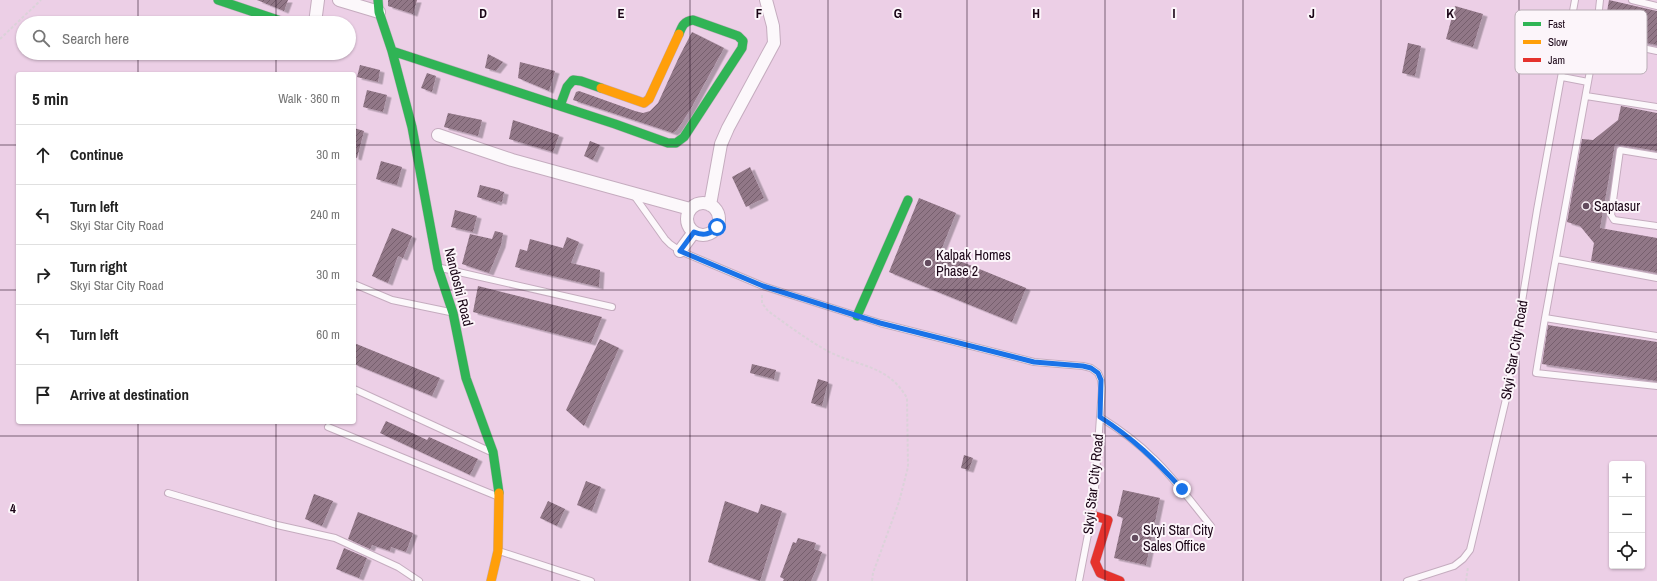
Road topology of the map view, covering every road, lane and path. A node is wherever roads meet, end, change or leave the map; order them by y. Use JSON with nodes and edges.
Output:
{"nodes":[{"id":1,"x":41,"y":0,"type":"edge"},
{"id":2,"x":218,"y":0,"type":"edge"},
{"id":3,"x":318,"y":0,"type":"edge"},
{"id":4,"x":338,"y":0,"type":"edge"},
{"id":5,"x":378,"y":0,"type":"edge"},
{"id":6,"x":766,"y":0,"type":"edge"},
{"id":7,"x":1575,"y":0,"type":"edge"},
{"id":8,"x":1600,"y":0,"type":"edge"},
{"id":9,"x":1632,"y":0,"type":"edge"},
{"id":10,"x":1657,"y":6,"type":"edge"},
{"id":11,"x":1573,"y":10,"type":"edge"},
{"id":12,"x":1599,"y":10,"type":"edge"},
{"id":13,"x":379,"y":12,"type":"junction"},
{"id":14,"x":24,"y":16,"type":"edge"},
{"id":15,"x":266,"y":16,"type":"edge"},
{"id":16,"x":316,"y":16,"type":"edge"},
{"id":17,"x":16,"y":24,"type":"edge"},
{"id":18,"x":0,"y":39,"type":"edge"},
{"id":19,"x":1647,"y":49,"type":"edge"},
{"id":20,"x":392,"y":51,"type":"junction"},
{"id":21,"x":1657,"y":51,"type":"edge"},
{"id":22,"x":1563,"y":74,"type":"edge"},
{"id":23,"x":1589,"y":74,"type":"edge"},
{"id":24,"x":1562,"y":77,"type":"junction"},
{"id":25,"x":1588,"y":82,"type":"junction"},
{"id":26,"x":1586,"y":96,"type":"junction"},
{"id":27,"x":560,"y":106,"type":"junction"},
{"id":28,"x":1657,"y":107,"type":"edge"},
{"id":29,"x":438,"y":135,"type":"dead end"},
{"id":30,"x":1657,"y":156,"type":"edge"},
{"id":31,"x":633,"y":194,"type":"junction"},
{"id":32,"x":908,"y":200,"type":"dead end"},
{"id":33,"x":710,"y":205,"type":"junction"},
{"id":34,"x":690,"y":209,"type":"junction"},
{"id":35,"x":1657,"y":226,"type":"edge"},
{"id":36,"x":694,"y":232,"type":"junction"},
{"id":37,"x":680,"y":251,"type":"junction"},
{"id":38,"x":1556,"y":259,"type":"junction"},
{"id":39,"x":438,"y":268,"type":"junction"},
{"id":40,"x":1657,"y":278,"type":"edge"},
{"id":41,"x":356,"y":285,"type":"edge"},
{"id":42,"x":763,"y":286,"type":"junction"},
{"id":43,"x":612,"y":307,"type":"dead end"},
{"id":44,"x":453,"y":313,"type":"junction"},
{"id":45,"x":857,"y":316,"type":"junction"},
{"id":46,"x":1545,"y":318,"type":"junction"},
{"id":47,"x":1657,"y":336,"type":"edge"},
{"id":48,"x":1657,"y":386,"type":"edge"},
{"id":49,"x":356,"y":390,"type":"edge"},
{"id":50,"x":1100,"y":417,"type":"junction"},
{"id":51,"x":328,"y":427,"type":"dead end"},
{"id":52,"x":493,"y":452,"type":"junction"},
{"id":53,"x":168,"y":493,"type":"dead end"},
{"id":54,"x":500,"y":498,"type":"junction"},
{"id":55,"x":1092,"y":515,"type":"junction"},
{"id":56,"x":1211,"y":526,"type":"dead end"},
{"id":57,"x":498,"y":551,"type":"junction"},
{"id":58,"x":419,"y":581,"type":"edge"},
{"id":59,"x":491,"y":581,"type":"edge"},
{"id":60,"x":591,"y":581,"type":"edge"},
{"id":61,"x":872,"y":581,"type":"edge"},
{"id":62,"x":1079,"y":581,"type":"edge"},
{"id":63,"x":1120,"y":581,"type":"edge"},
{"id":64,"x":1407,"y":581,"type":"edge"}],
"edges":[{"from":1,"to":14,"type":"path"},
{"from":2,"to":15,"type":"street"},
{"from":3,"to":16,"type":"street"},
{"from":4,"to":13,"type":"street"},
{"from":5,"to":13,"type":"street","name":"Nandoshi Road"},
{"from":6,"to":33,"type":"street"},
{"from":7,"to":11,"type":"lane","name":"Skyi Star City Road"},
{"from":8,"to":12,"type":"lane"},
{"from":9,"to":10,"type":"lane"},
{"from":13,"to":20,"type":"street","name":"Nandoshi Road"},
{"from":17,"to":18,"type":"path"},
{"from":19,"to":21,"type":"lane"},
{"from":20,"to":27,"type":"street"},
{"from":20,"to":39,"type":"street","name":"Nandoshi Road"},
{"from":22,"to":24,"type":"lane","name":"Skyi Star City Road"},
{"from":23,"to":25,"type":"lane"},
{"from":24,"to":25,"type":"lane"},
{"from":24,"to":64,"type":"lane","name":"Skyi Star City Road"},
{"from":25,"to":26,"type":"lane"},
{"from":26,"to":28,"type":"lane"},
{"from":26,"to":38,"type":"lane"},
{"from":27,"to":27,"type":"street"},
{"from":29,"to":31,"type":"street"},
{"from":30,"to":35,"type":"lane"},
{"from":31,"to":34,"type":"street"},
{"from":31,"to":37,"type":"lane","name":"Skyi Star City Road"},
{"from":32,"to":45,"type":"street"},
{"from":33,"to":34,"type":"street"},
{"from":33,"to":36,"type":"street"},
{"from":34,"to":36,"type":"street"},
{"from":36,"to":37,"type":"street"},
{"from":37,"to":42,"type":"lane","name":"Skyi Star City Road"},
{"from":38,"to":40,"type":"lane"},
{"from":38,"to":46,"type":"lane"},
{"from":39,"to":43,"type":"lane"},
{"from":39,"to":44,"type":"street","name":"Nandoshi Road"},
{"from":41,"to":44,"type":"lane"},
{"from":42,"to":45,"type":"lane","name":"Skyi Star City Road"},
{"from":42,"to":61,"type":"path"},
{"from":44,"to":52,"type":"street","name":"Nandoshi Road"},
{"from":45,"to":50,"type":"lane","name":"Skyi Star City Road"},
{"from":46,"to":47,"type":"lane"},
{"from":46,"to":48,"type":"lane"},
{"from":49,"to":52,"type":"lane"},
{"from":50,"to":55,"type":"lane","name":"Skyi Star City Road"},
{"from":50,"to":56,"type":"lane"},
{"from":51,"to":54,"type":"lane"},
{"from":52,"to":54,"type":"street","name":"Nandoshi Road"},
{"from":53,"to":58,"type":"lane"},
{"from":54,"to":57,"type":"street","name":"Nandoshi Road"},
{"from":55,"to":62,"type":"lane","name":"Skyi Star City Road"},
{"from":55,"to":63,"type":"street"},
{"from":57,"to":59,"type":"street","name":"Nandoshi Road"},
{"from":57,"to":60,"type":"lane"}]}
